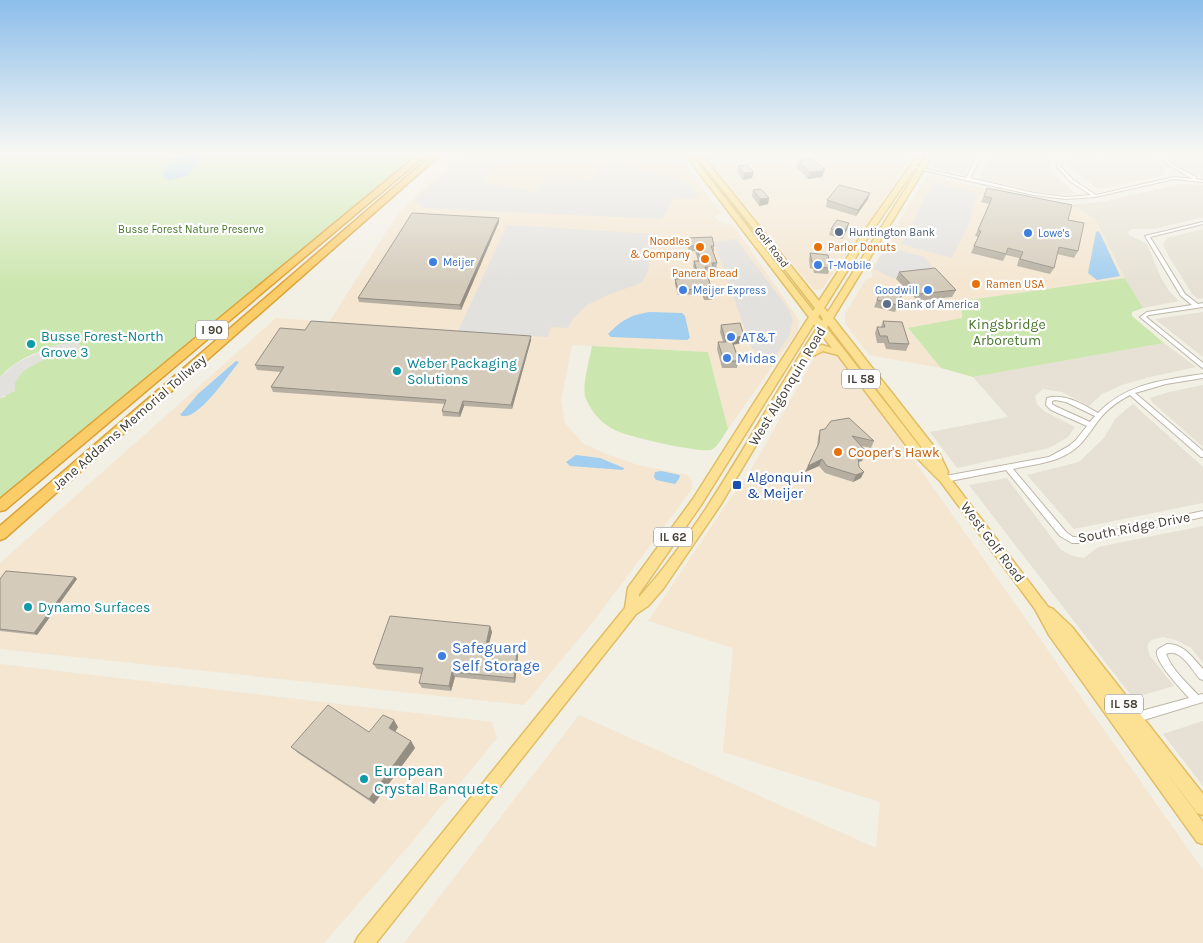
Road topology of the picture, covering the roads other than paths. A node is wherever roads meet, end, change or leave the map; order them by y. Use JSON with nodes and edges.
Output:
{"nodes":[{"id":1,"x":371,"y":197,"type":"edge"},
{"id":2,"x":387,"y":197,"type":"edge"},
{"id":3,"x":722,"y":197,"type":"edge"},
{"id":4,"x":730,"y":197,"type":"edge"},
{"id":5,"x":895,"y":197,"type":"edge"},
{"id":6,"x":900,"y":197,"type":"edge"},
{"id":7,"x":1063,"y":197,"type":"edge"},
{"id":8,"x":1083,"y":197,"type":"edge"},
{"id":9,"x":1203,"y":223,"type":"edge"},
{"id":10,"x":1200,"y":305,"type":"edge"},
{"id":11,"x":819,"y":318,"type":"junction"},
{"id":12,"x":828,"y":318,"type":"junction"},
{"id":13,"x":840,"y":353,"type":"junction"},
{"id":14,"x":802,"y":358,"type":"junction"},
{"id":15,"x":1203,"y":366,"type":"edge"},
{"id":16,"x":1203,"y":376,"type":"edge"},
{"id":17,"x":1132,"y":392,"type":"junction"},
{"id":18,"x":1099,"y":416,"type":"junction"},
{"id":19,"x":1092,"y":426,"type":"junction"},
{"id":20,"x":1203,"y":456,"type":"edge"},
{"id":21,"x":1008,"y":468,"type":"junction"},
{"id":22,"x":945,"y":479,"type":"junction"},
{"id":23,"x":0,"y":506,"type":"edge"},
{"id":24,"x":28,"y":510,"type":"junction"},
{"id":25,"x":1203,"y":514,"type":"edge"},
{"id":26,"x":0,"y":534,"type":"edge"},
{"id":27,"x":0,"y":545,"type":"edge"},
{"id":28,"x":631,"y":610,"type":"junction"},
{"id":29,"x":1203,"y":676,"type":"edge"},
{"id":30,"x":1200,"y":699,"type":"edge"},
{"id":31,"x":1128,"y":720,"type":"junction"},
{"id":32,"x":1203,"y":807,"type":"edge"},
{"id":33,"x":1203,"y":836,"type":"edge"},
{"id":34,"x":364,"y":943,"type":"edge"}],
"edges":[{"from":1,"to":23,"type":"highway","name":"Jane Addams Memorial Tollway","number":"I 90"},
{"from":2,"to":24,"type":"highway","name":"Jane Addams Memorial Tollway","number":"I 90"},
{"from":3,"to":11,"type":"main road","name":"Golf Road","number":"IL 58"},
{"from":4,"to":11,"type":"main road","name":"Golf Road","number":"IL 58"},
{"from":5,"to":11,"type":"main road","name":"West Algonquin Road","number":"IL 62"},
{"from":6,"to":12,"type":"main road","name":"West Algonquin Road","number":"IL 62"},
{"from":7,"to":8,"type":"street"},
{"from":9,"to":10,"type":"street"},
{"from":10,"to":15,"type":"street"},
{"from":11,"to":12,"type":"main road","name":"West Algonquin Road","number":"IL 62"},
{"from":11,"to":13,"type":"main road","name":"West Golf Road","number":"IL 58"},
{"from":11,"to":14,"type":"main road","name":"West Algonquin Road","number":"IL 62"},
{"from":11,"to":28,"type":"main road","name":"West Algonquin Road","number":"IL 62"},
{"from":12,"to":22,"type":"main road","name":"West Golf Road","number":"IL 58"},
{"from":13,"to":14,"type":"main road"},
{"from":13,"to":22,"type":"main road","name":"West Golf Road","number":"IL 58"},
{"from":14,"to":28,"type":"main road","name":"West Algonquin Road","number":"IL 62"},
{"from":16,"to":17,"type":"street"},
{"from":17,"to":18,"type":"street"},
{"from":17,"to":20,"type":"street"},
{"from":18,"to":19,"type":"street"},
{"from":18,"to":19,"type":"street"},
{"from":19,"to":21,"type":"street"},
{"from":21,"to":22,"type":"street"},
{"from":21,"to":25,"type":"street","name":"South Ridge Drive"},
{"from":22,"to":31,"type":"main road","name":"West Golf Road","number":"IL 58"},
{"from":24,"to":26,"type":"highway","name":"Jane Addams Memorial Tollway","number":"I 90"},
{"from":24,"to":27,"type":"highway"},
{"from":28,"to":34,"type":"main road","name":"West Algonquin Road","number":"IL 62"},
{"from":29,"to":30,"type":"street"},
{"from":30,"to":31,"type":"street"},
{"from":31,"to":32,"type":"main road","name":"West Golf Road","number":"IL 58"},
{"from":31,"to":33,"type":"main road","name":"West Golf Road","number":"IL 58"}]}
